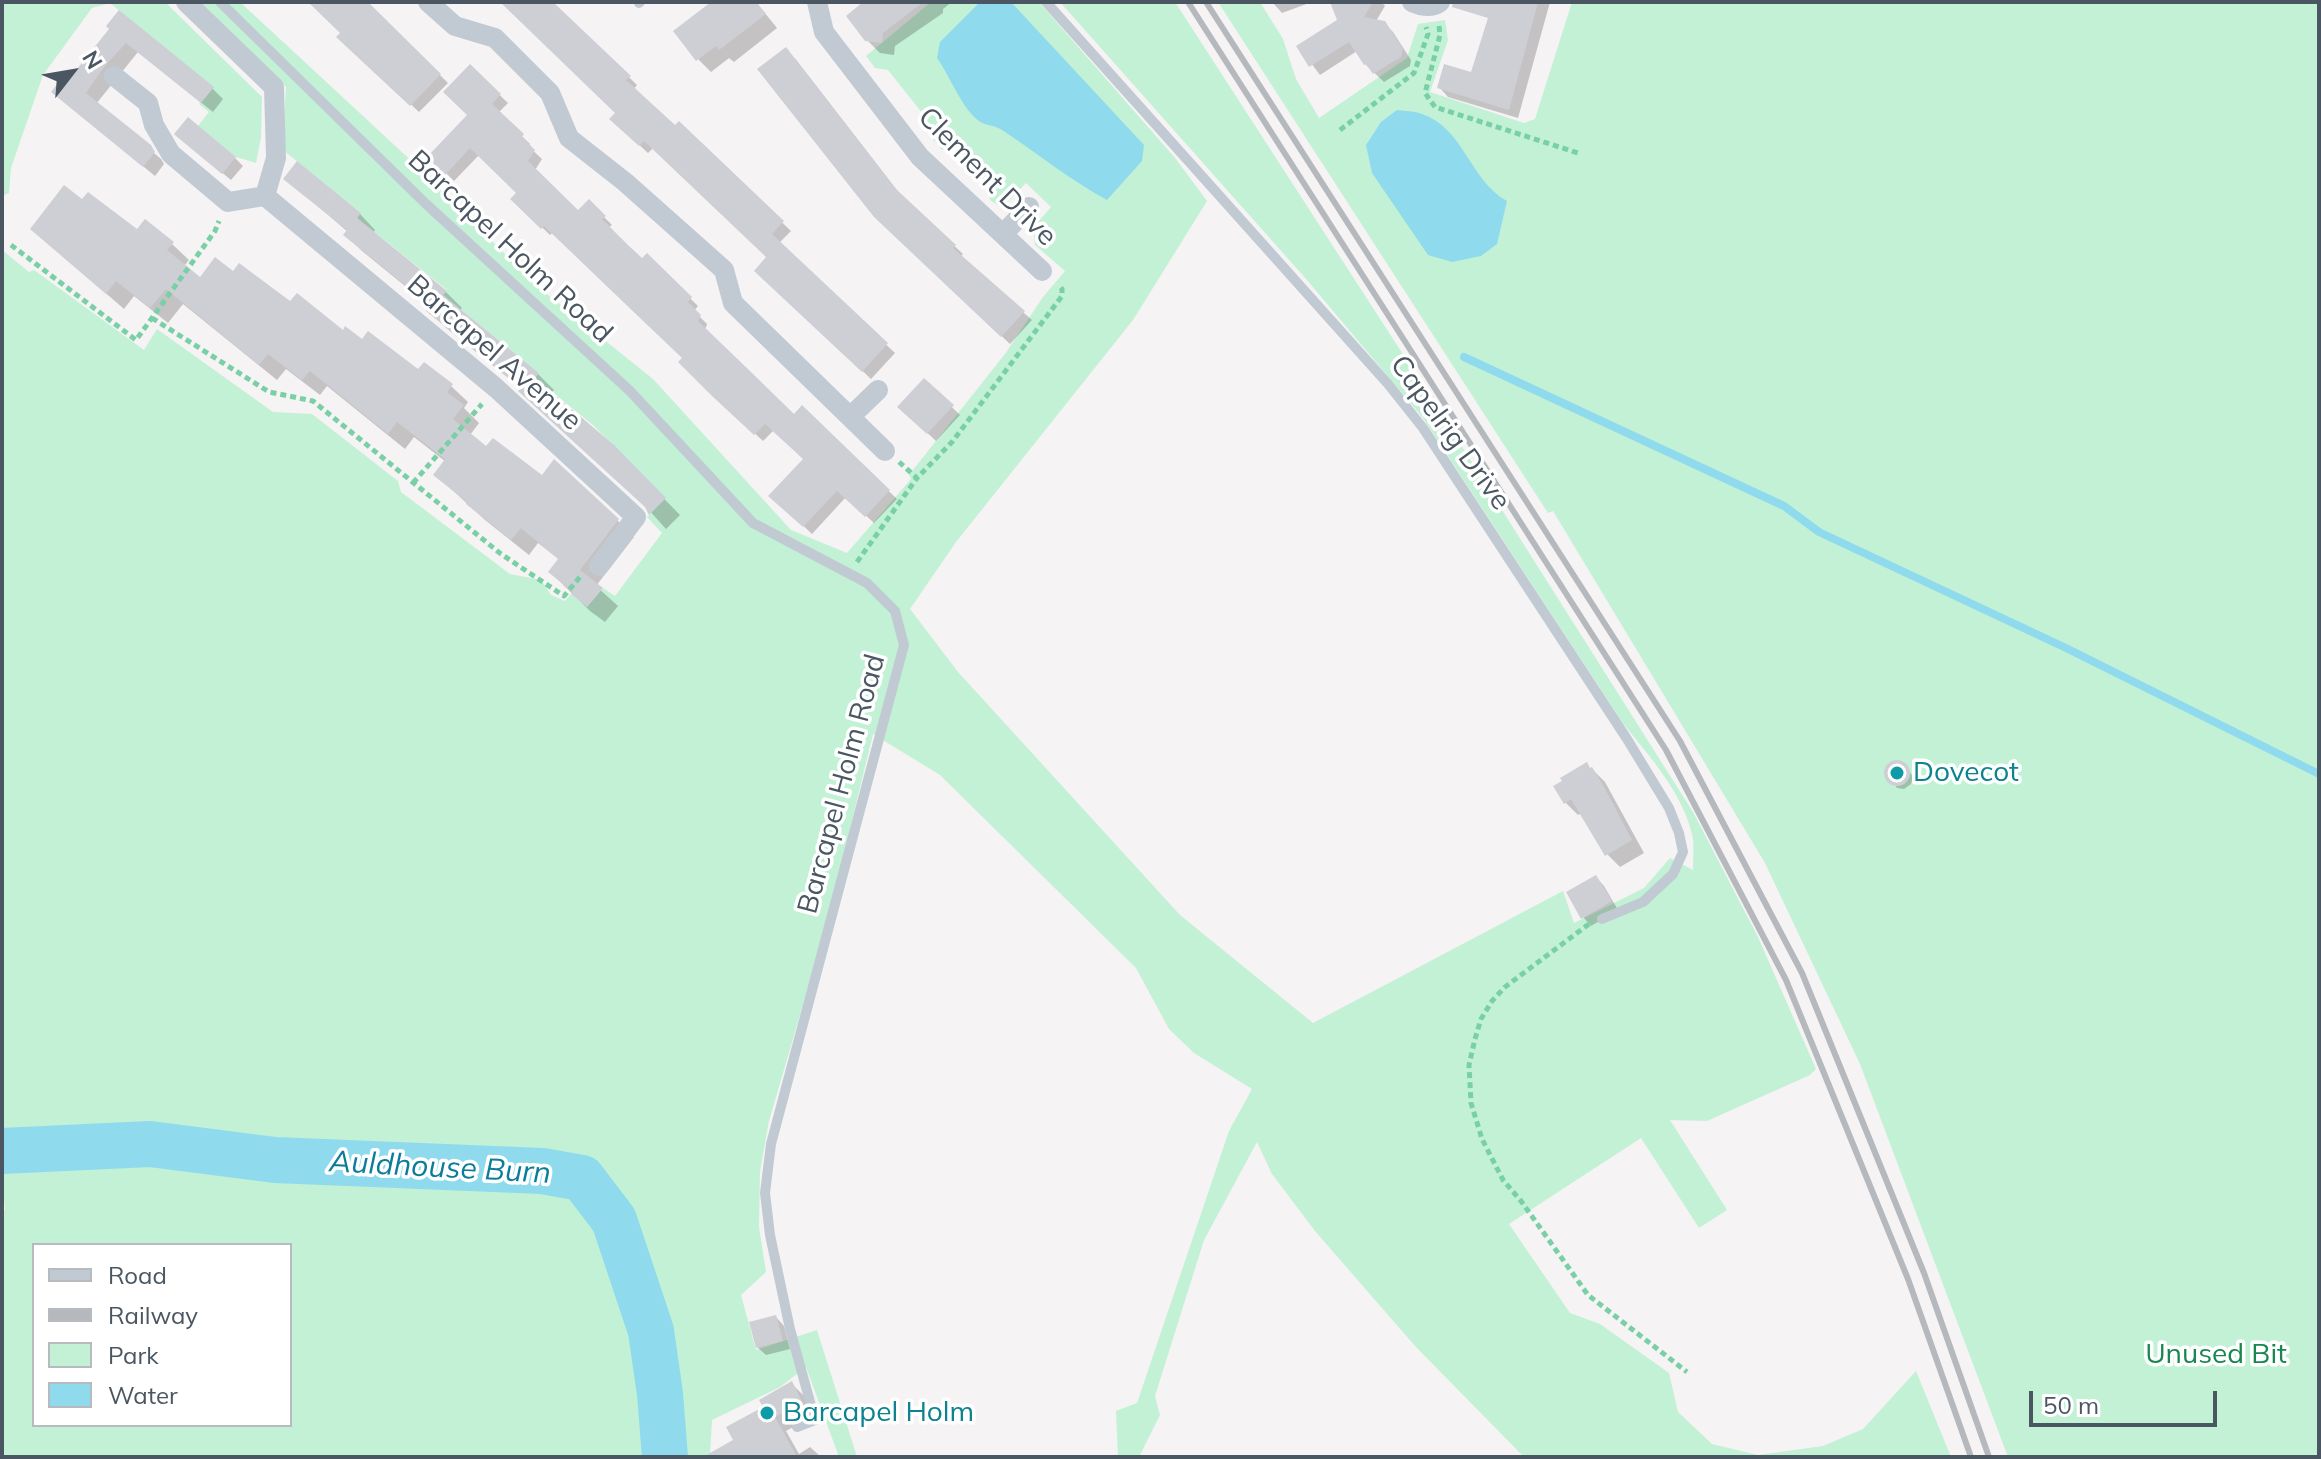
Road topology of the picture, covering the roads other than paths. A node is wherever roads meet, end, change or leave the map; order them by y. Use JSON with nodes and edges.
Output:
{"nodes":[{"id":1,"x":186,"y":2,"type":"edge"},
{"id":2,"x":220,"y":2,"type":"edge"},
{"id":3,"x":428,"y":2,"type":"edge"},
{"id":4,"x":817,"y":2,"type":"edge"},
{"id":5,"x":1046,"y":2,"type":"edge"},
{"id":6,"x":114,"y":76,"type":"dead end"},
{"id":7,"x":265,"y":196,"type":"junction"},
{"id":8,"x":1029,"y":207,"type":"dead end"},
{"id":9,"x":1003,"y":234,"type":"junction"},
{"id":10,"x":1042,"y":271,"type":"dead end"},
{"id":11,"x":878,"y":390,"type":"dead end"},
{"id":12,"x":850,"y":417,"type":"junction"},
{"id":13,"x":885,"y":451,"type":"road end"},
{"id":14,"x":599,"y":566,"type":"road end"},
{"id":15,"x":1602,"y":919,"type":"road end"},
{"id":16,"x":797,"y":1427,"type":"dead end"}],
"edges":[{"from":1,"to":7,"type":"street"},
{"from":2,"to":16,"type":"lane","name":"Barcapel Holm Road"},
{"from":3,"to":12,"type":"street"},
{"from":4,"to":9,"type":"street","name":"Clement Drive"},
{"from":5,"to":15,"type":"lane","name":"Capelrig Drive"},
{"from":6,"to":7,"type":"street"},
{"from":7,"to":14,"type":"street","name":"Barcapel Avenue"},
{"from":8,"to":9,"type":"street"},
{"from":9,"to":10,"type":"street","name":"Clement Drive"},
{"from":11,"to":12,"type":"street"},
{"from":12,"to":13,"type":"street"}]}
